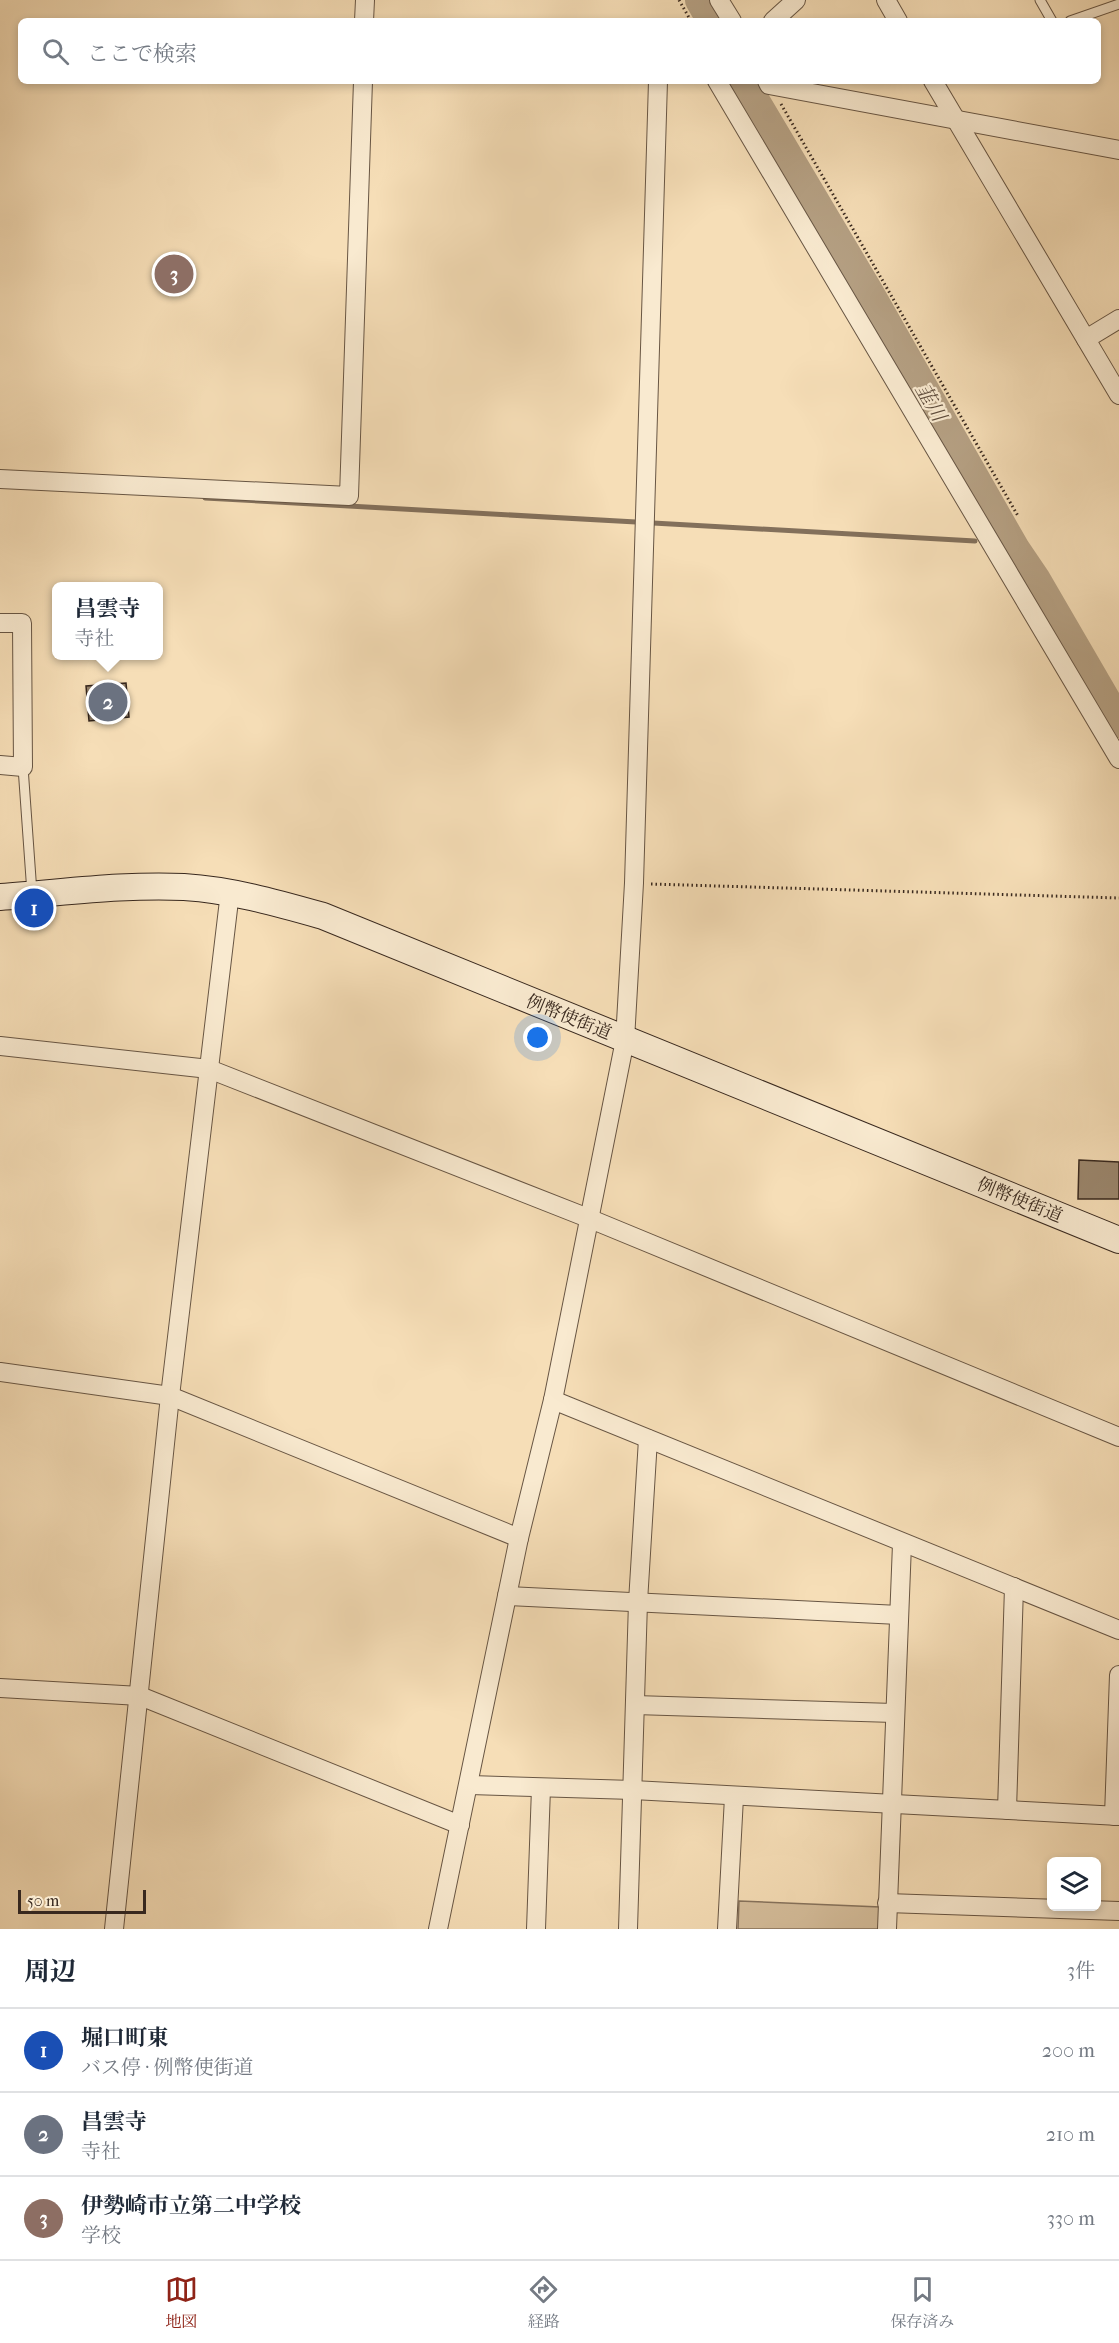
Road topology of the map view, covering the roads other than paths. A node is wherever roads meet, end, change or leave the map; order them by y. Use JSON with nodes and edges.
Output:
{"nodes":[{"id":1,"x":365,"y":0,"type":"edge"},
{"id":2,"x":719,"y":0,"type":"edge"},
{"id":3,"x":796,"y":0,"type":"edge"},
{"id":4,"x":886,"y":0,"type":"edge"},
{"id":5,"x":1040,"y":0,"type":"edge"},
{"id":6,"x":1119,"y":4,"type":"edge"},
{"id":7,"x":364,"y":18,"type":"edge"},
{"id":8,"x":730,"y":18,"type":"edge"},
{"id":9,"x":776,"y":18,"type":"edge"},
{"id":10,"x":896,"y":18,"type":"edge"},
{"id":11,"x":1050,"y":18,"type":"edge"},
{"id":12,"x":1079,"y":18,"type":"edge"},
{"id":13,"x":363,"y":84,"type":"edge"},
{"id":14,"x":658,"y":84,"type":"edge"},
{"id":15,"x":719,"y":84,"type":"edge"},
{"id":16,"x":773,"y":84,"type":"edge"},
{"id":17,"x":935,"y":84,"type":"edge"},
{"id":18,"x":956,"y":120,"type":"junction"},
{"id":19,"x":1119,"y":150,"type":"edge"},
{"id":20,"x":1119,"y":319,"type":"edge"},
{"id":21,"x":1086,"y":339,"type":"junction"},
{"id":22,"x":1119,"y":395,"type":"edge"},
{"id":23,"x":0,"y":479,"type":"edge"},
{"id":24,"x":0,"y":623,"type":"edge"},
{"id":25,"x":1119,"y":759,"type":"edge"},
{"id":26,"x":0,"y":765,"type":"edge"},
{"id":27,"x":23,"y":767,"type":"junction"},
{"id":28,"x":230,"y":892,"type":"junction"},
{"id":29,"x":32,"y":895,"type":"junction"},
{"id":30,"x":0,"y":897,"type":"edge"},
{"id":31,"x":625,"y":1040,"type":"junction"},
{"id":32,"x":0,"y":1046,"type":"edge"},
{"id":33,"x":209,"y":1070,"type":"junction"},
{"id":34,"x":588,"y":1218,"type":"junction"},
{"id":35,"x":1119,"y":1240,"type":"edge"},
{"id":36,"x":0,"y":1372,"type":"edge"},
{"id":37,"x":170,"y":1396,"type":"junction"},
{"id":38,"x":553,"y":1400,"type":"junction"},
{"id":39,"x":1119,"y":1437,"type":"edge"},
{"id":40,"x":648,"y":1439,"type":"junction"},
{"id":41,"x":519,"y":1538,"type":"junction"},
{"id":42,"x":902,"y":1544,"type":"junction"},
{"id":43,"x":1014,"y":1587,"type":"junction"},
{"id":44,"x":507,"y":1596,"type":"junction"},
{"id":45,"x":638,"y":1602,"type":"junction"},
{"id":46,"x":899,"y":1615,"type":"junction"},
{"id":47,"x":1119,"y":1630,"type":"edge"},
{"id":48,"x":1119,"y":1675,"type":"edge"},
{"id":49,"x":0,"y":1689,"type":"edge"},
{"id":50,"x":140,"y":1696,"type":"junction"},
{"id":51,"x":635,"y":1705,"type":"junction"},
{"id":52,"x":894,"y":1713,"type":"junction"},
{"id":53,"x":470,"y":1785,"type":"junction"},
{"id":54,"x":541,"y":1788,"type":"junction"},
{"id":55,"x":633,"y":1790,"type":"junction"},
{"id":56,"x":734,"y":1797,"type":"junction"},
{"id":57,"x":891,"y":1804,"type":"junction"},
{"id":58,"x":1007,"y":1810,"type":"junction"},
{"id":59,"x":1116,"y":1816,"type":"edge"},
{"id":60,"x":460,"y":1825,"type":"junction"},
{"id":61,"x":888,"y":1903,"type":"junction"},
{"id":62,"x":1119,"y":1911,"type":"edge"},
{"id":63,"x":114,"y":1929,"type":"edge"},
{"id":64,"x":438,"y":1929,"type":"edge"},
{"id":65,"x":536,"y":1929,"type":"edge"},
{"id":66,"x":628,"y":1929,"type":"edge"},
{"id":67,"x":727,"y":1929,"type":"edge"},
{"id":68,"x":887,"y":1929,"type":"edge"}],
"edges":[{"from":1,"to":7,"type":"street"},
{"from":2,"to":8,"type":"street"},
{"from":3,"to":9,"type":"street"},
{"from":4,"to":10,"type":"street"},
{"from":5,"to":11,"type":"lane"},
{"from":6,"to":12,"type":"lane"},
{"from":13,"to":23,"type":"street"},
{"from":14,"to":31,"type":"street"},
{"from":15,"to":25,"type":"street"},
{"from":16,"to":18,"type":"street"},
{"from":17,"to":18,"type":"street"},
{"from":18,"to":19,"type":"street"},
{"from":18,"to":21,"type":"street"},
{"from":20,"to":21,"type":"street"},
{"from":21,"to":22,"type":"street"},
{"from":24,"to":27,"type":"street"},
{"from":26,"to":27,"type":"street"},
{"from":27,"to":29,"type":"lane"},
{"from":28,"to":29,"type":"main road","name":"例幣使街道"},
{"from":28,"to":31,"type":"main road","name":"例幣使街道"},
{"from":28,"to":33,"type":"street"},
{"from":29,"to":30,"type":"main road","name":"例幣使街道"},
{"from":31,"to":34,"type":"street"},
{"from":31,"to":35,"type":"main road","name":"例幣使街道"},
{"from":32,"to":33,"type":"street"},
{"from":33,"to":34,"type":"street"},
{"from":33,"to":37,"type":"street"},
{"from":34,"to":38,"type":"street"},
{"from":34,"to":39,"type":"street"},
{"from":36,"to":37,"type":"street"},
{"from":37,"to":41,"type":"street"},
{"from":37,"to":50,"type":"street"},
{"from":38,"to":40,"type":"street"},
{"from":38,"to":41,"type":"street"},
{"from":40,"to":42,"type":"street"},
{"from":40,"to":45,"type":"street"},
{"from":41,"to":44,"type":"street"},
{"from":42,"to":43,"type":"street"},
{"from":42,"to":46,"type":"street"},
{"from":43,"to":47,"type":"street"},
{"from":43,"to":58,"type":"street"},
{"from":44,"to":45,"type":"street"},
{"from":44,"to":53,"type":"street"},
{"from":45,"to":46,"type":"street"},
{"from":45,"to":51,"type":"street"},
{"from":46,"to":52,"type":"street"},
{"from":48,"to":59,"type":"street"},
{"from":49,"to":50,"type":"street"},
{"from":50,"to":60,"type":"street"},
{"from":50,"to":63,"type":"street"},
{"from":51,"to":52,"type":"street"},
{"from":51,"to":55,"type":"street"},
{"from":52,"to":57,"type":"street"},
{"from":53,"to":54,"type":"street"},
{"from":53,"to":60,"type":"street"},
{"from":54,"to":55,"type":"street"},
{"from":54,"to":65,"type":"street"},
{"from":55,"to":56,"type":"street"},
{"from":55,"to":66,"type":"street"},
{"from":56,"to":57,"type":"street"},
{"from":56,"to":67,"type":"street"},
{"from":57,"to":58,"type":"street"},
{"from":57,"to":61,"type":"street"},
{"from":58,"to":59,"type":"street"},
{"from":60,"to":64,"type":"street"},
{"from":61,"to":62,"type":"street"},
{"from":61,"to":68,"type":"street"}]}
